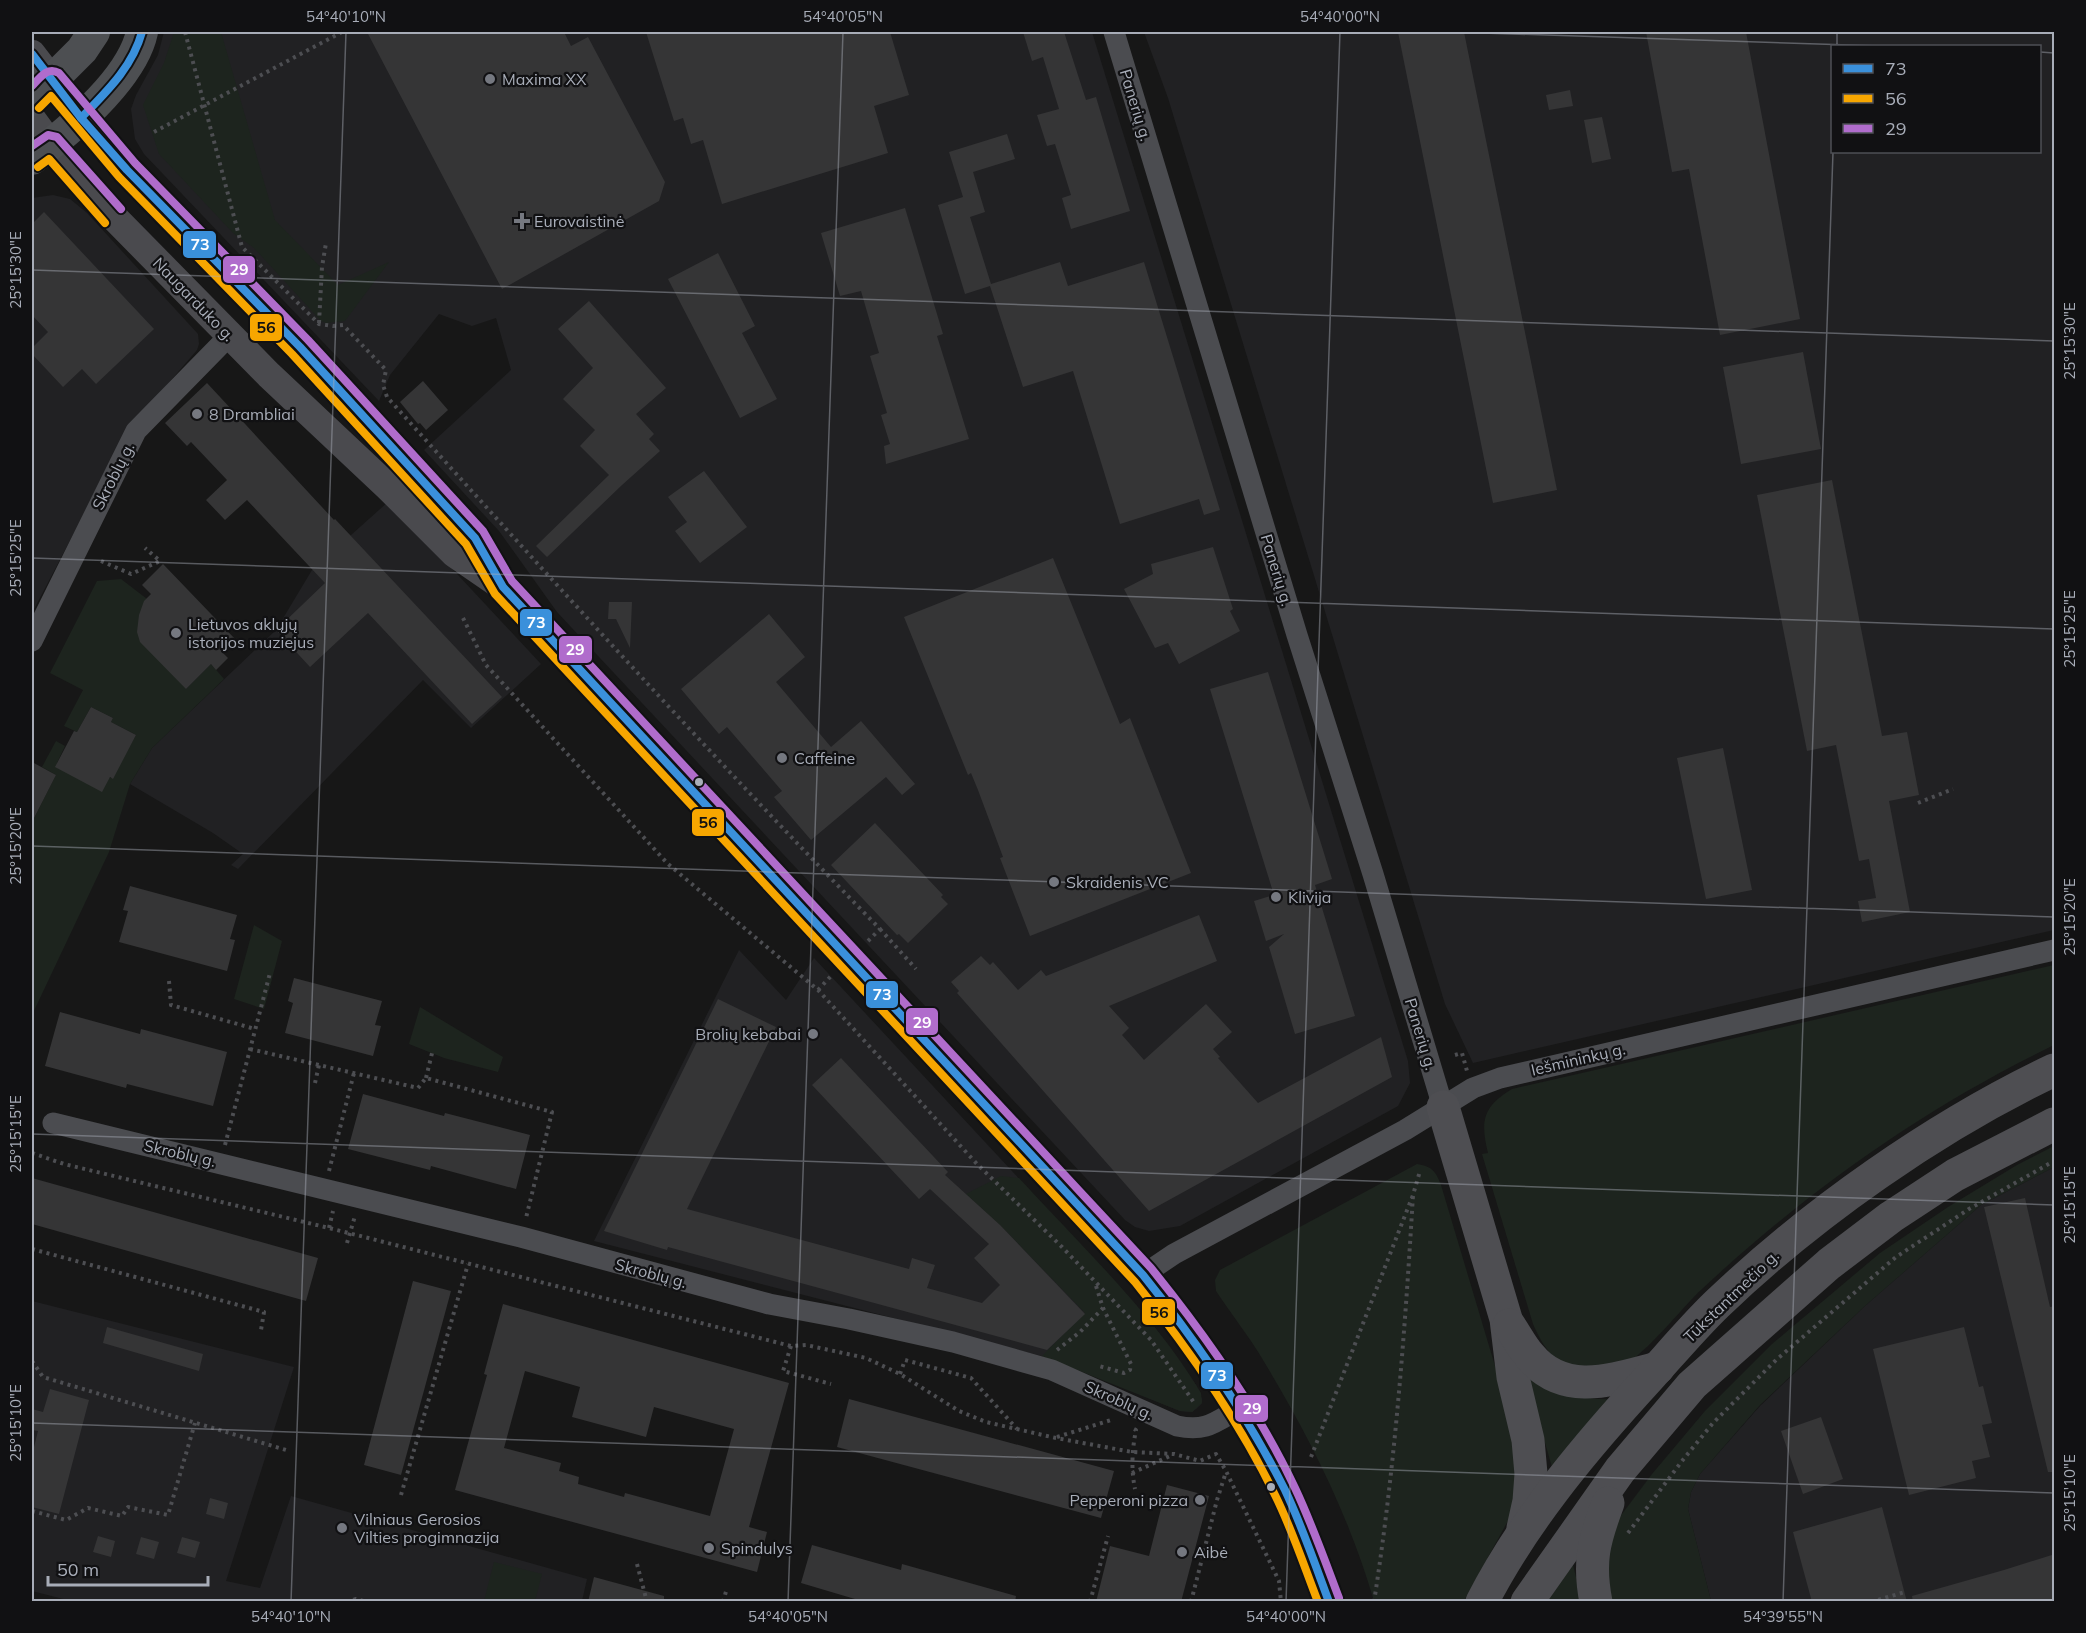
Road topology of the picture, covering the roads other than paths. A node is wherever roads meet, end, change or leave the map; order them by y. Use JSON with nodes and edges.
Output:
{"nodes":[{"id":1,"x":94,"y":32,"type":"edge"},
{"id":2,"x":142,"y":32,"type":"edge"},
{"id":3,"x":1114,"y":32,"type":"edge"},
{"id":4,"x":32,"y":54,"type":"edge"},
{"id":5,"x":42,"y":90,"type":"edge"},
{"id":6,"x":81,"y":118,"type":"junction"},
{"id":7,"x":32,"y":119,"type":"edge"},
{"id":8,"x":41,"y":152,"type":"edge"},
{"id":9,"x":229,"y":336,"type":"junction"},
{"id":10,"x":503,"y":587,"type":"junction"},
{"id":11,"x":32,"y":641,"type":"edge"},
{"id":12,"x":2055,"y":950,"type":"edge"},
{"id":13,"x":2055,"y":1070,"type":"edge"},
{"id":14,"x":1443,"y":1107,"type":"junction"},
{"id":15,"x":53,"y":1124,"type":"dead end"},
{"id":16,"x":2055,"y":1124,"type":"edge"},
{"id":17,"x":1143,"y":1275,"type":"junction"},
{"id":18,"x":1506,"y":1319,"type":"junction"},
{"id":19,"x":1658,"y":1368,"type":"junction"},
{"id":20,"x":1240,"y":1408,"type":"junction"},
{"id":21,"x":1620,"y":1470,"type":"junction"},
{"id":22,"x":1521,"y":1537,"type":"junction"},
{"id":23,"x":1329,"y":1602,"type":"edge"},
{"id":24,"x":1482,"y":1602,"type":"edge"},
{"id":25,"x":1527,"y":1602,"type":"edge"},
{"id":26,"x":1596,"y":1602,"type":"edge"}],
"edges":[{"from":1,"to":5,"type":"main road"},
{"from":2,"to":6,"type":"main road"},
{"from":3,"to":14,"type":"street","name":"Panerių g."},
{"from":4,"to":5,"type":"main road","name":"Naugarduko g."},
{"from":5,"to":6,"type":"main road","name":"Naugarduko g."},
{"from":6,"to":8,"type":"main road"},
{"from":6,"to":10,"type":"main road","name":"Naugarduko g."},
{"from":7,"to":8,"type":"main road","name":"Naugarduko g."},
{"from":8,"to":9,"type":"main road","name":"Naugarduko g."},
{"from":9,"to":10,"type":"main road","name":"Naugarduko g."},
{"from":9,"to":11,"type":"street","name":"Skroblų g."},
{"from":10,"to":17,"type":"main road","name":"Naugarduko g."},
{"from":12,"to":14,"type":"street","name":"Iešmininkų g."},
{"from":13,"to":19,"type":"highway","name":"Tūkstantmečio g."},
{"from":14,"to":17,"type":"street","name":"Iešmininkų g."},
{"from":14,"to":18,"type":"highway"},
{"from":15,"to":20,"type":"street","name":"Skroblų g."},
{"from":16,"to":21,"type":"highway"},
{"from":17,"to":20,"type":"main road","name":"Naugarduko g."},
{"from":18,"to":19,"type":"highway"},
{"from":18,"to":22,"type":"highway"},
{"from":19,"to":22,"type":"highway","name":"Tūkstantmečio g."},
{"from":20,"to":23,"type":"main road","name":"Naugarduko g."},
{"from":21,"to":25,"type":"highway"},
{"from":21,"to":26,"type":"highway"},
{"from":22,"to":24,"type":"highway","name":"Tūkstantmečio g."}]}
